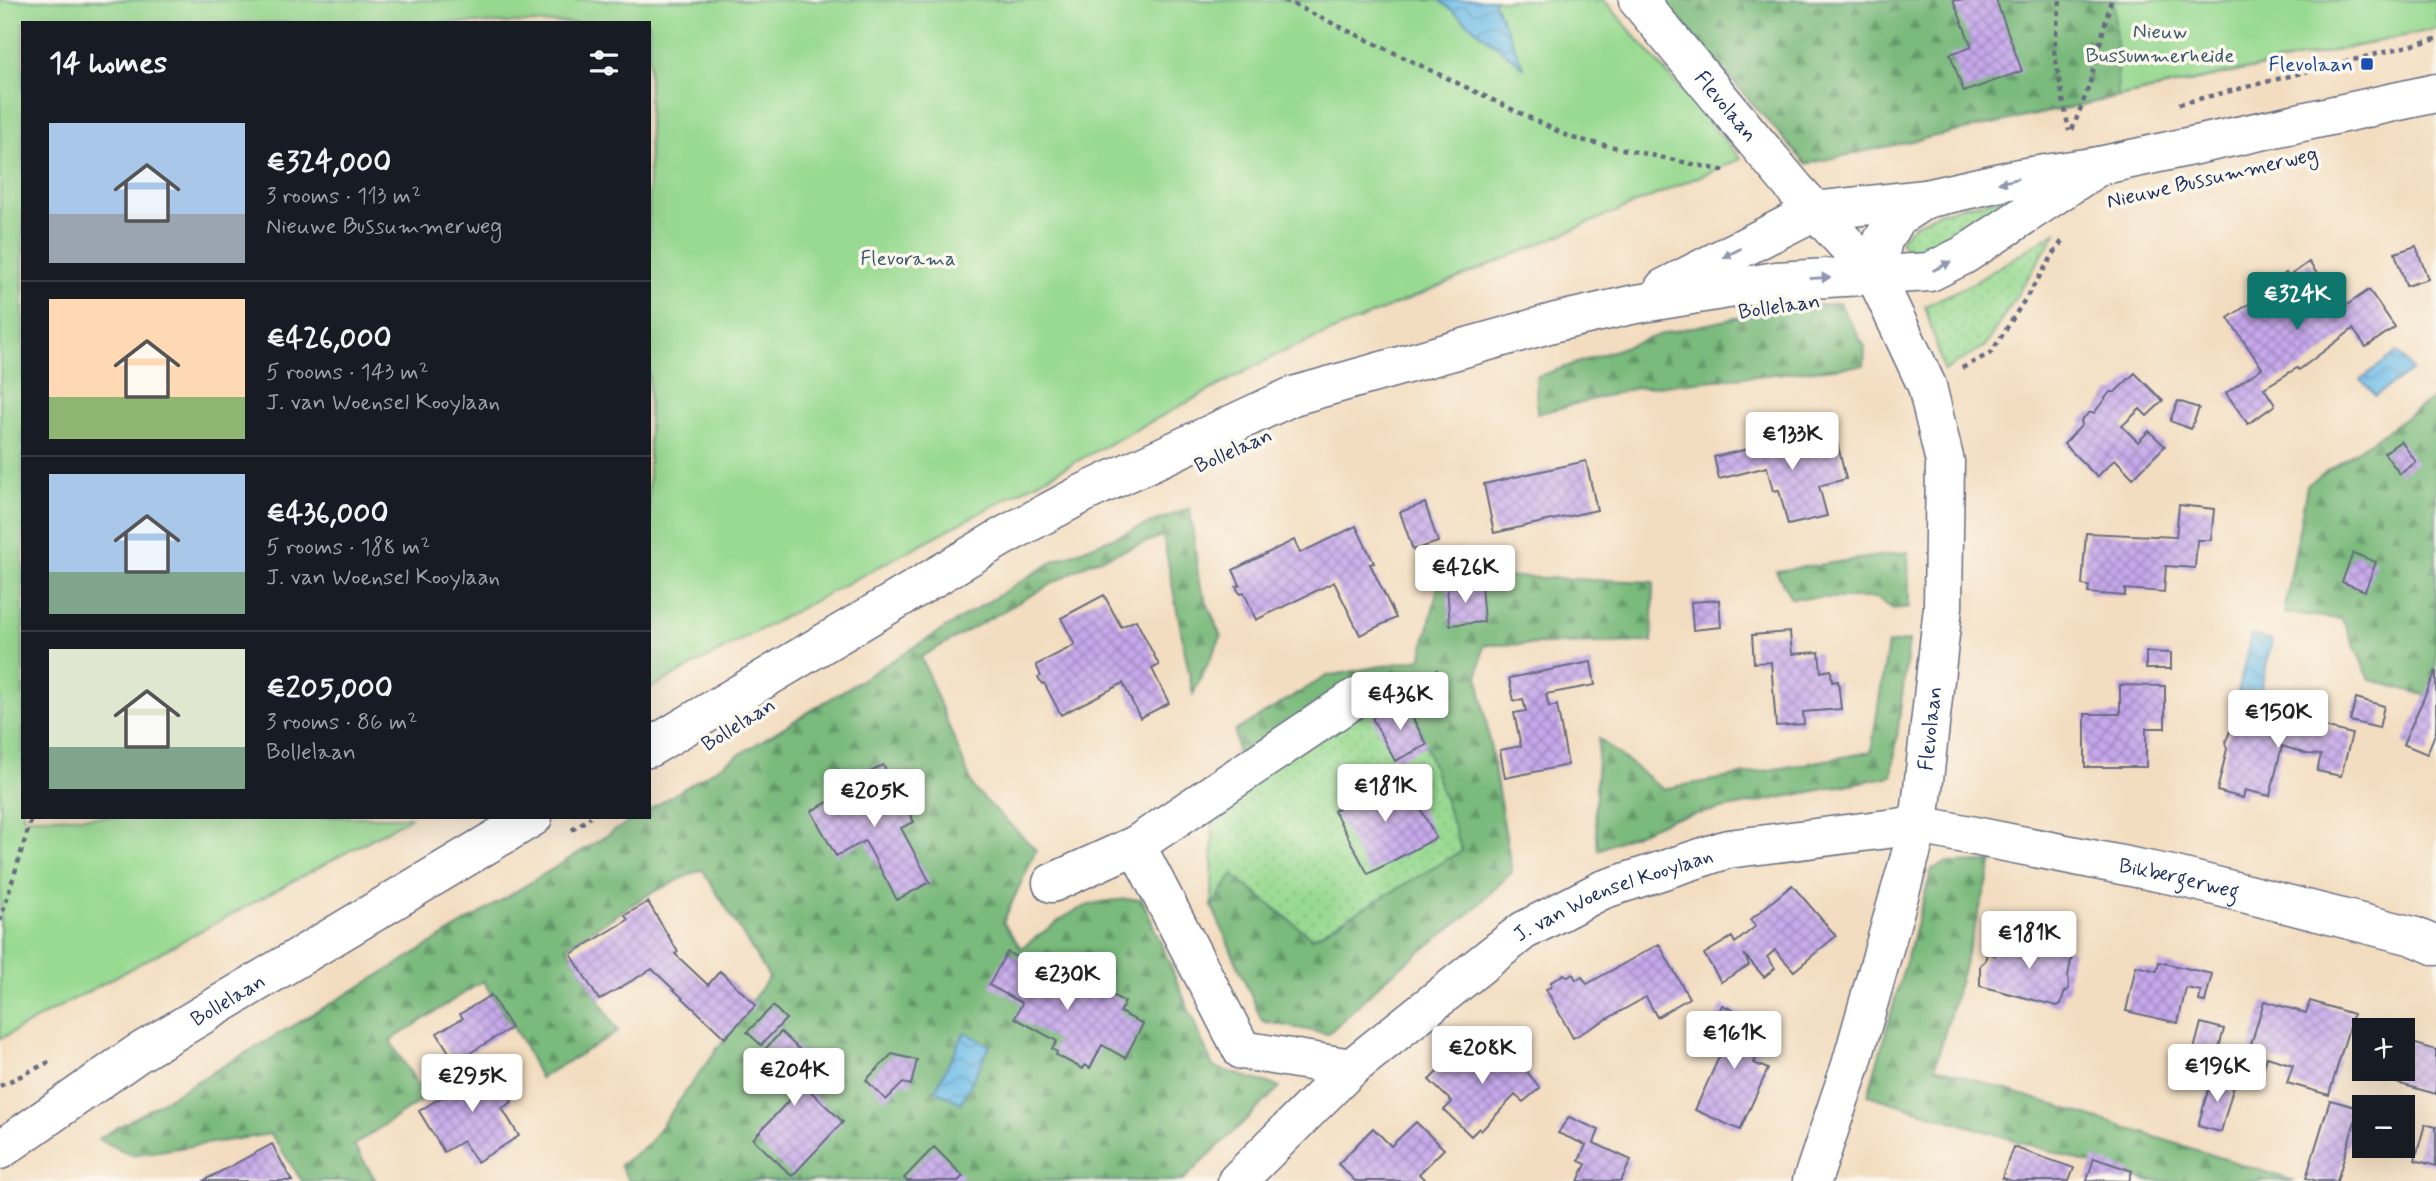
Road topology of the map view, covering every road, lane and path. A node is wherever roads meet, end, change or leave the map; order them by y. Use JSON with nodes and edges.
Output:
{"nodes":[{"id":1,"x":1284,"y":0,"type":"edge"},
{"id":2,"x":1638,"y":0,"type":"edge"},
{"id":3,"x":2060,"y":0,"type":"edge"},
{"id":4,"x":2111,"y":0,"type":"edge"},
{"id":5,"x":2436,"y":39,"type":"edge"},
{"id":6,"x":2436,"y":93,"type":"edge"},
{"id":7,"x":2166,"y":107,"type":"dead end"},
{"id":8,"x":2085,"y":127,"type":"dead end"},
{"id":9,"x":2070,"y":131,"type":"junction"},
{"id":10,"x":2099,"y":166,"type":"junction"},
{"id":11,"x":1732,"y":174,"type":"dead end"},
{"id":12,"x":1925,"y":199,"type":"junction"},
{"id":13,"x":1815,"y":211,"type":"junction"},
{"id":14,"x":2067,"y":233,"type":"dead end"},
{"id":15,"x":1875,"y":275,"type":"junction"},
{"id":16,"x":1776,"y":281,"type":"junction"},
{"id":17,"x":1631,"y":305,"type":"junction"},
{"id":18,"x":1927,"y":386,"type":"junction"},
{"id":19,"x":1355,"y":698,"type":"dead end"},
{"id":20,"x":651,"y":747,"type":"edge"},
{"id":21,"x":31,"y":819,"type":"edge"},
{"id":22,"x":530,"y":819,"type":"edge"},
{"id":23,"x":1919,"y":825,"type":"junction"},
{"id":24,"x":1136,"y":845,"type":"junction"},
{"id":25,"x":1052,"y":883,"type":"dead end"},
{"id":26,"x":0,"y":921,"type":"edge"},
{"id":27,"x":2436,"y":946,"type":"edge"},
{"id":28,"x":1350,"y":1068,"type":"junction"},
{"id":29,"x":0,"y":1150,"type":"edge"},
{"id":30,"x":1237,"y":1181,"type":"edge"},
{"id":31,"x":1812,"y":1181,"type":"edge"}],
"edges":[{"from":1,"to":11,"type":"path"},
{"from":2,"to":13,"type":"street","name":"Flevolaan"},
{"from":3,"to":9,"type":"path"},
{"from":4,"to":9,"type":"path"},
{"from":5,"to":7,"type":"path"},
{"from":6,"to":10,"type":"street","name":"Nieuwe Bussummerweg"},
{"from":8,"to":9,"type":"path"},
{"from":10,"to":12,"type":"street","name":"Nieuwe Bussummerweg","one_way":true},
{"from":15,"to":10,"type":"street","name":"Nieuwe Bussummerweg","one_way":true},
{"from":12,"to":13,"type":"street","name":"Nieuwe Bussummerweg"},
{"from":12,"to":15,"type":"street"},
{"from":13,"to":15,"type":"street","name":"Flevolaan"},
{"from":13,"to":16,"type":"street"},
{"from":13,"to":17,"type":"street","name":"Bollelaan","one_way":true},
{"from":14,"to":18,"type":"path"},
{"from":16,"to":15,"type":"street","name":"Bollelaan","one_way":true},
{"from":15,"to":18,"type":"street","name":"Flevolaan"},
{"from":16,"to":17,"type":"street","name":"Bollelaan"},
{"from":17,"to":20,"type":"street","name":"Bollelaan"},
{"from":18,"to":23,"type":"street","name":"Flevolaan"},
{"from":19,"to":24,"type":"street"},
{"from":21,"to":26,"type":"path"},
{"from":22,"to":29,"type":"street","name":"Bollelaan"},
{"from":23,"to":27,"type":"street","name":"Bikbergerweg"},
{"from":23,"to":28,"type":"street","name":"J. van Woensel Kooylaan"},
{"from":23,"to":31,"type":"street","name":"Flevolaan"},
{"from":24,"to":25,"type":"street"},
{"from":24,"to":28,"type":"street"},
{"from":28,"to":30,"type":"street","name":"J. van Woensel Kooylaan"}]}
